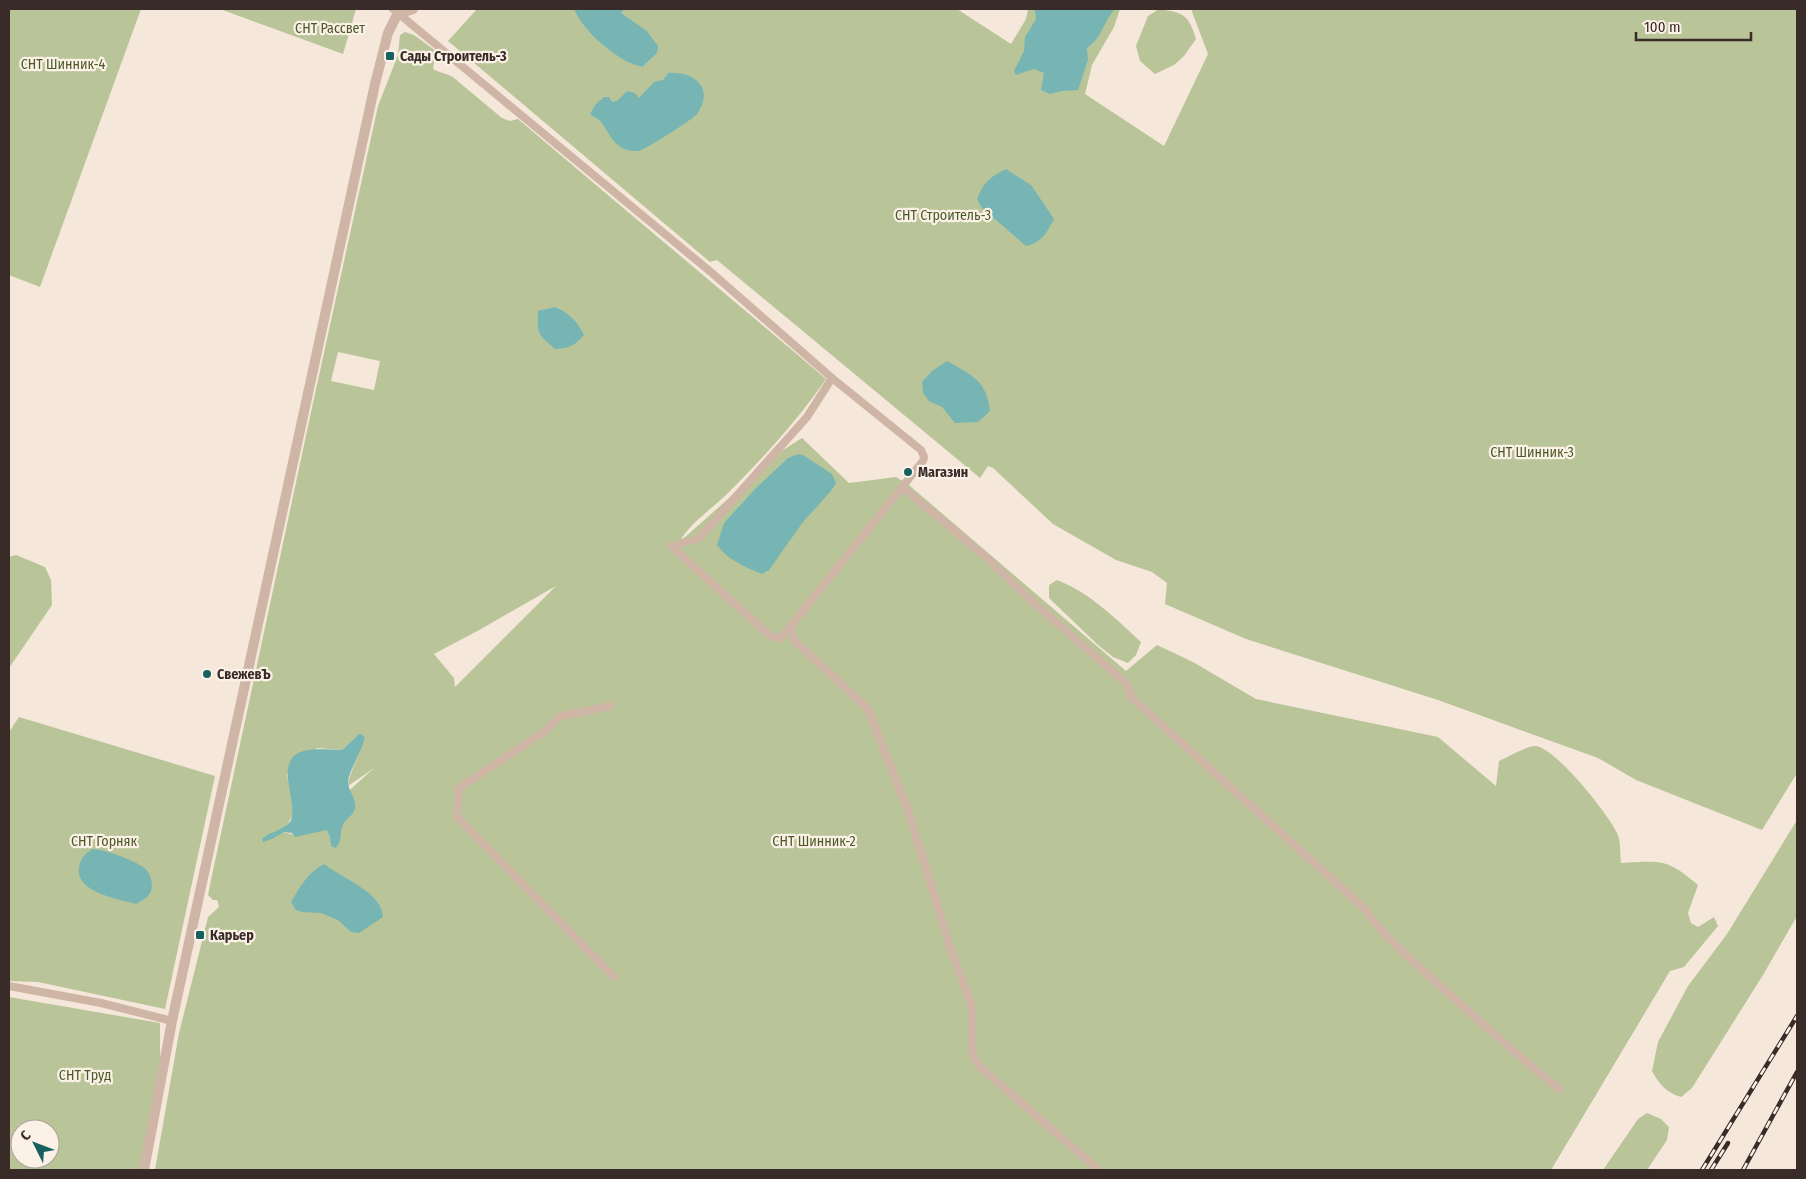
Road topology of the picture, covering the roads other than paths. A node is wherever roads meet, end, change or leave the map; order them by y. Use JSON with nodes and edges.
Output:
{"nodes":[{"id":1,"x":413,"y":9,"type":"edge"},
{"id":2,"x":397,"y":10,"type":"edge"},
{"id":3,"x":832,"y":378,"type":"junction"},
{"id":4,"x":902,"y":487,"type":"junction"},
{"id":5,"x":793,"y":623,"type":"junction"},
{"id":6,"x":610,"y":706,"type":"dead end"},
{"id":7,"x":614,"y":977,"type":"dead end"},
{"id":8,"x":9,"y":986,"type":"edge"},
{"id":9,"x":172,"y":1021,"type":"junction"},
{"id":10,"x":1559,"y":1089,"type":"dead end"},
{"id":11,"x":144,"y":1170,"type":"edge"},
{"id":12,"x":1099,"y":1170,"type":"edge"}],
"edges":[{"from":1,"to":2,"type":"street"},
{"from":2,"to":3,"type":"street"},
{"from":2,"to":9,"type":"street"},
{"from":3,"to":4,"type":"street"},
{"from":3,"to":5,"type":"street"},
{"from":4,"to":5,"type":"street"},
{"from":4,"to":10,"type":"street"},
{"from":5,"to":12,"type":"street"},
{"from":6,"to":7,"type":"street"},
{"from":8,"to":9,"type":"street"},
{"from":9,"to":11,"type":"street"}]}
